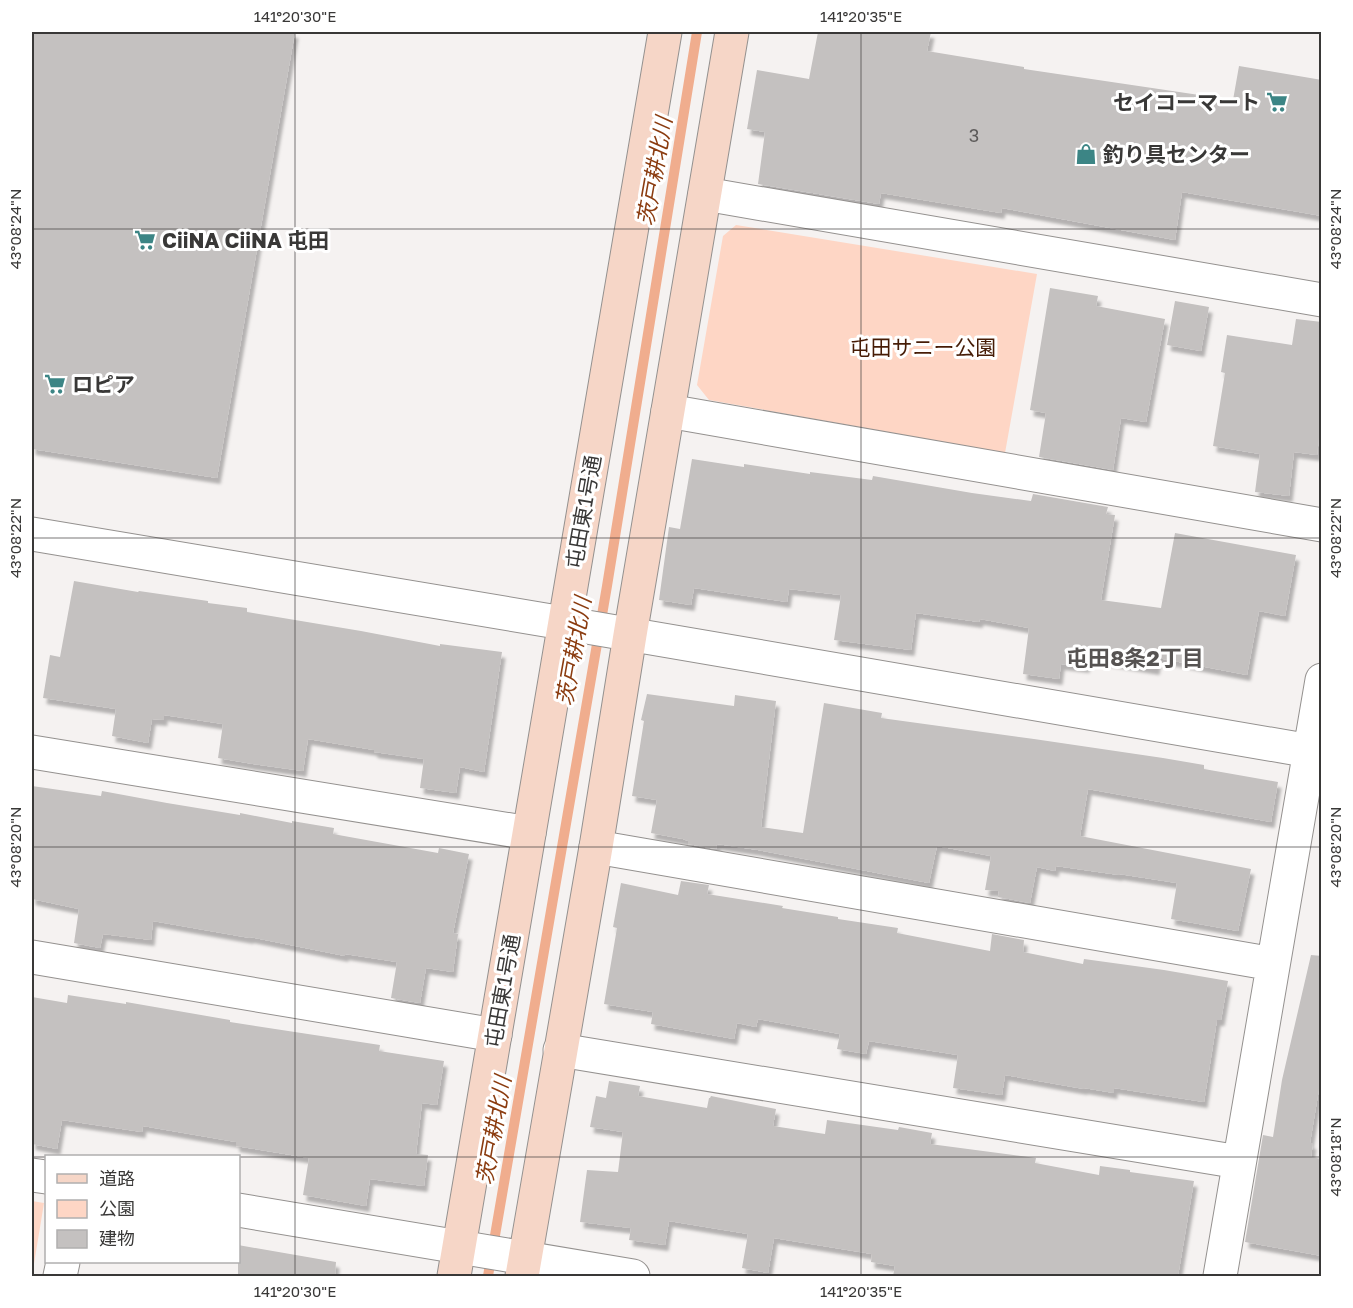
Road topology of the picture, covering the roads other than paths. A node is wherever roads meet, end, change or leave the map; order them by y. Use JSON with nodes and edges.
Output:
{"nodes":[{"id":1,"x":665,"y":32,"type":"edge"},
{"id":2,"x":732,"y":32,"type":"edge"},
{"id":3,"x":705,"y":194,"type":"junction"},
{"id":4,"x":1322,"y":300,"type":"edge"},
{"id":5,"x":668,"y":411,"type":"junction"},
{"id":6,"x":1322,"y":525,"type":"edge"},
{"id":7,"x":32,"y":534,"type":"edge"},
{"id":8,"x":573,"y":625,"type":"junction"},
{"id":9,"x":622,"y":633,"type":"junction"},
{"id":10,"x":1322,"y":680,"type":"edge"},
{"id":11,"x":32,"y":752,"type":"edge"},
{"id":12,"x":1315,"y":752,"type":"edge"},
{"id":13,"x":529,"y":833,"type":"junction"},
{"id":14,"x":596,"y":847,"type":"junction"},
{"id":15,"x":32,"y":957,"type":"edge"},
{"id":16,"x":1273,"y":964,"type":"junction"},
{"id":17,"x":495,"y":1035,"type":"junction"},
{"id":18,"x":560,"y":1050,"type":"junction"},
{"id":19,"x":1239,"y":1162,"type":"junction"},
{"id":20,"x":240,"y":1210,"type":"edge"},
{"id":21,"x":463,"y":1258,"type":"edge"},
{"id":22,"x":519,"y":1264,"type":"edge"},
{"id":23,"x":633,"y":1276,"type":"edge"},
{"id":24,"x":1220,"y":1276,"type":"edge"}],
"edges":[{"from":1,"to":8,"type":"street","name":"屯田東1号通"},
{"from":2,"to":3,"type":"street"},
{"from":3,"to":4,"type":"street"},
{"from":3,"to":5,"type":"street"},
{"from":5,"to":6,"type":"street"},
{"from":5,"to":9,"type":"street"},
{"from":7,"to":8,"type":"street"},
{"from":8,"to":9,"type":"street"},
{"from":8,"to":13,"type":"street","name":"屯田東1号通"},
{"from":9,"to":12,"type":"street"},
{"from":9,"to":14,"type":"street"},
{"from":10,"to":12,"type":"street"},
{"from":11,"to":13,"type":"street"},
{"from":12,"to":16,"type":"street"},
{"from":13,"to":17,"type":"street","name":"屯田東1号通"},
{"from":14,"to":16,"type":"street"},
{"from":14,"to":18,"type":"street"},
{"from":15,"to":17,"type":"street"},
{"from":16,"to":19,"type":"street"},
{"from":17,"to":21,"type":"street","name":"屯田東1号通"},
{"from":18,"to":19,"type":"street"},
{"from":18,"to":22,"type":"street"},
{"from":19,"to":24,"type":"street"},
{"from":20,"to":21,"type":"street"},
{"from":21,"to":22,"type":"street"},
{"from":22,"to":23,"type":"street"}]}
